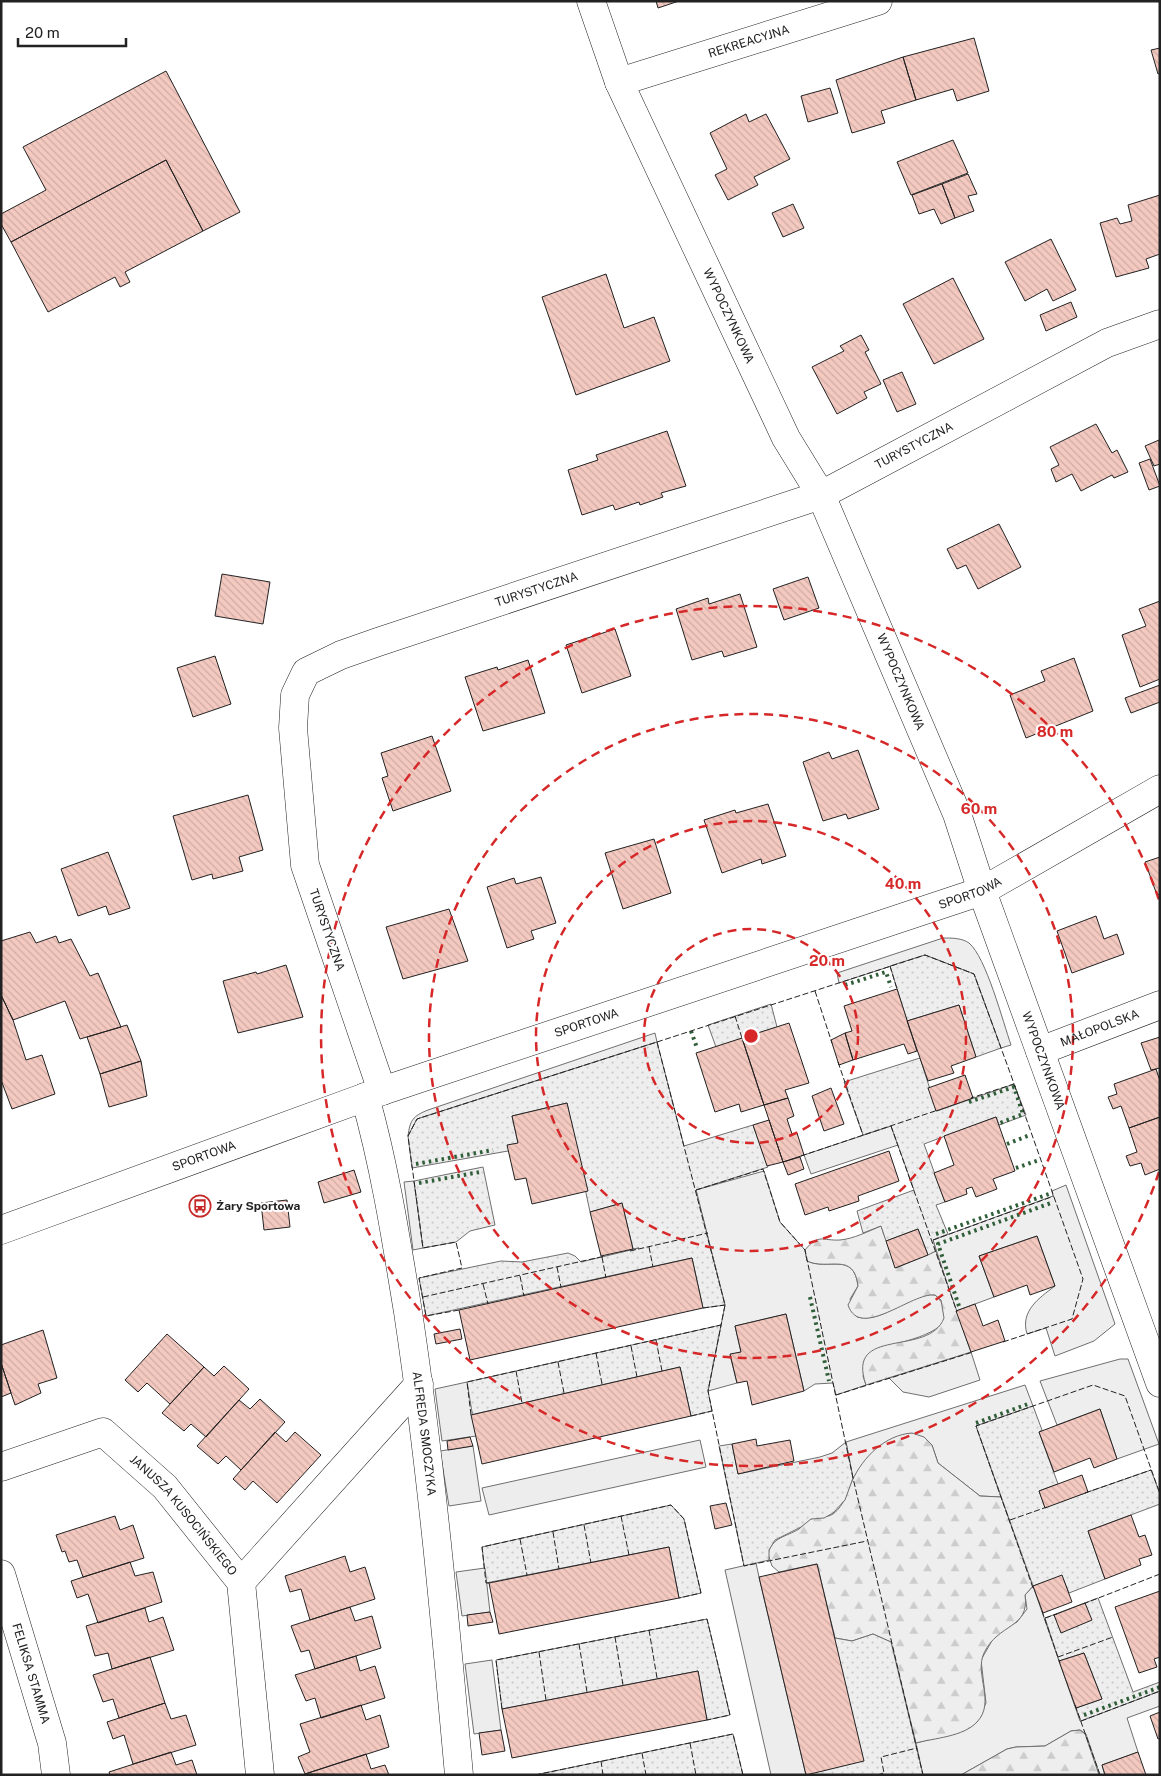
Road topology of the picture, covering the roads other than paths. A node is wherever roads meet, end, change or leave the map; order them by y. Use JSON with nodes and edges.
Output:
{"nodes":[{"id":1,"x":591,"y":1,"type":"edge"},
{"id":2,"x":878,"y":1,"type":"edge"},
{"id":3,"x":619,"y":82,"type":"junction"},
{"id":4,"x":1160,"y":324,"type":"edge"},
{"id":5,"x":821,"y":494,"type":"junction"},
{"id":6,"x":1160,"y":789,"type":"edge"},
{"id":7,"x":982,"y":891,"type":"junction"},
{"id":8,"x":1160,"y":1006,"type":"edge"},
{"id":9,"x":1040,"y":1051,"type":"junction"},
{"id":10,"x":374,"y":1094,"type":"junction"},
{"id":11,"x":1,"y":1230,"type":"edge"},
{"id":12,"x":1154,"y":1351,"type":"edge"},
{"id":13,"x":1160,"y":1383,"type":"edge"},
{"id":14,"x":419,"y":1384,"type":"junction"},
{"id":15,"x":1,"y":1468,"type":"edge"},
{"id":16,"x":1,"y":1574,"type":"edge"},
{"id":17,"x":241,"y":1582,"type":"junction"},
{"id":18,"x":56,"y":1775,"type":"edge"},
{"id":19,"x":260,"y":1775,"type":"edge"},
{"id":20,"x":459,"y":1775,"type":"edge"}],
"edges":[{"from":1,"to":3,"type":"street","name":"WYPOCZYNKOWA"},
{"from":2,"to":3,"type":"street","name":"REKREACYJNA"},
{"from":3,"to":5,"type":"street","name":"WYPOCZYNKOWA"},
{"from":4,"to":5,"type":"street","name":"TURYSTYCZNA"},
{"from":5,"to":7,"type":"street","name":"WYPOCZYNKOWA"},
{"from":5,"to":10,"type":"street","name":"TURYSTYCZNA"},
{"from":6,"to":7,"type":"street","name":"SPORTOWA"},
{"from":7,"to":9,"type":"street","name":"WYPOCZYNKOWA"},
{"from":7,"to":10,"type":"street","name":"SPORTOWA"},
{"from":8,"to":9,"type":"street","name":"MAŁOPOLSKA"},
{"from":9,"to":12,"type":"street","name":"WYPOCZYNKOWA"},
{"from":10,"to":11,"type":"street","name":"SPORTOWA"},
{"from":10,"to":14,"type":"street","name":"ALFREDA SMOCZYKA"},
{"from":12,"to":13,"type":"street","name":"WYPOCZYNKOWA"},
{"from":14,"to":17,"type":"street"},
{"from":14,"to":20,"type":"street","name":"ALFREDA SMOCZYKA"},
{"from":15,"to":17,"type":"street","name":"JANUSZA KUSOCIŃSKIEGO"},
{"from":16,"to":18,"type":"street","name":"FELIKSA STAMMA"},
{"from":17,"to":19,"type":"street","name":"JANUSZA KUSOCIŃSKIEGO"}]}
